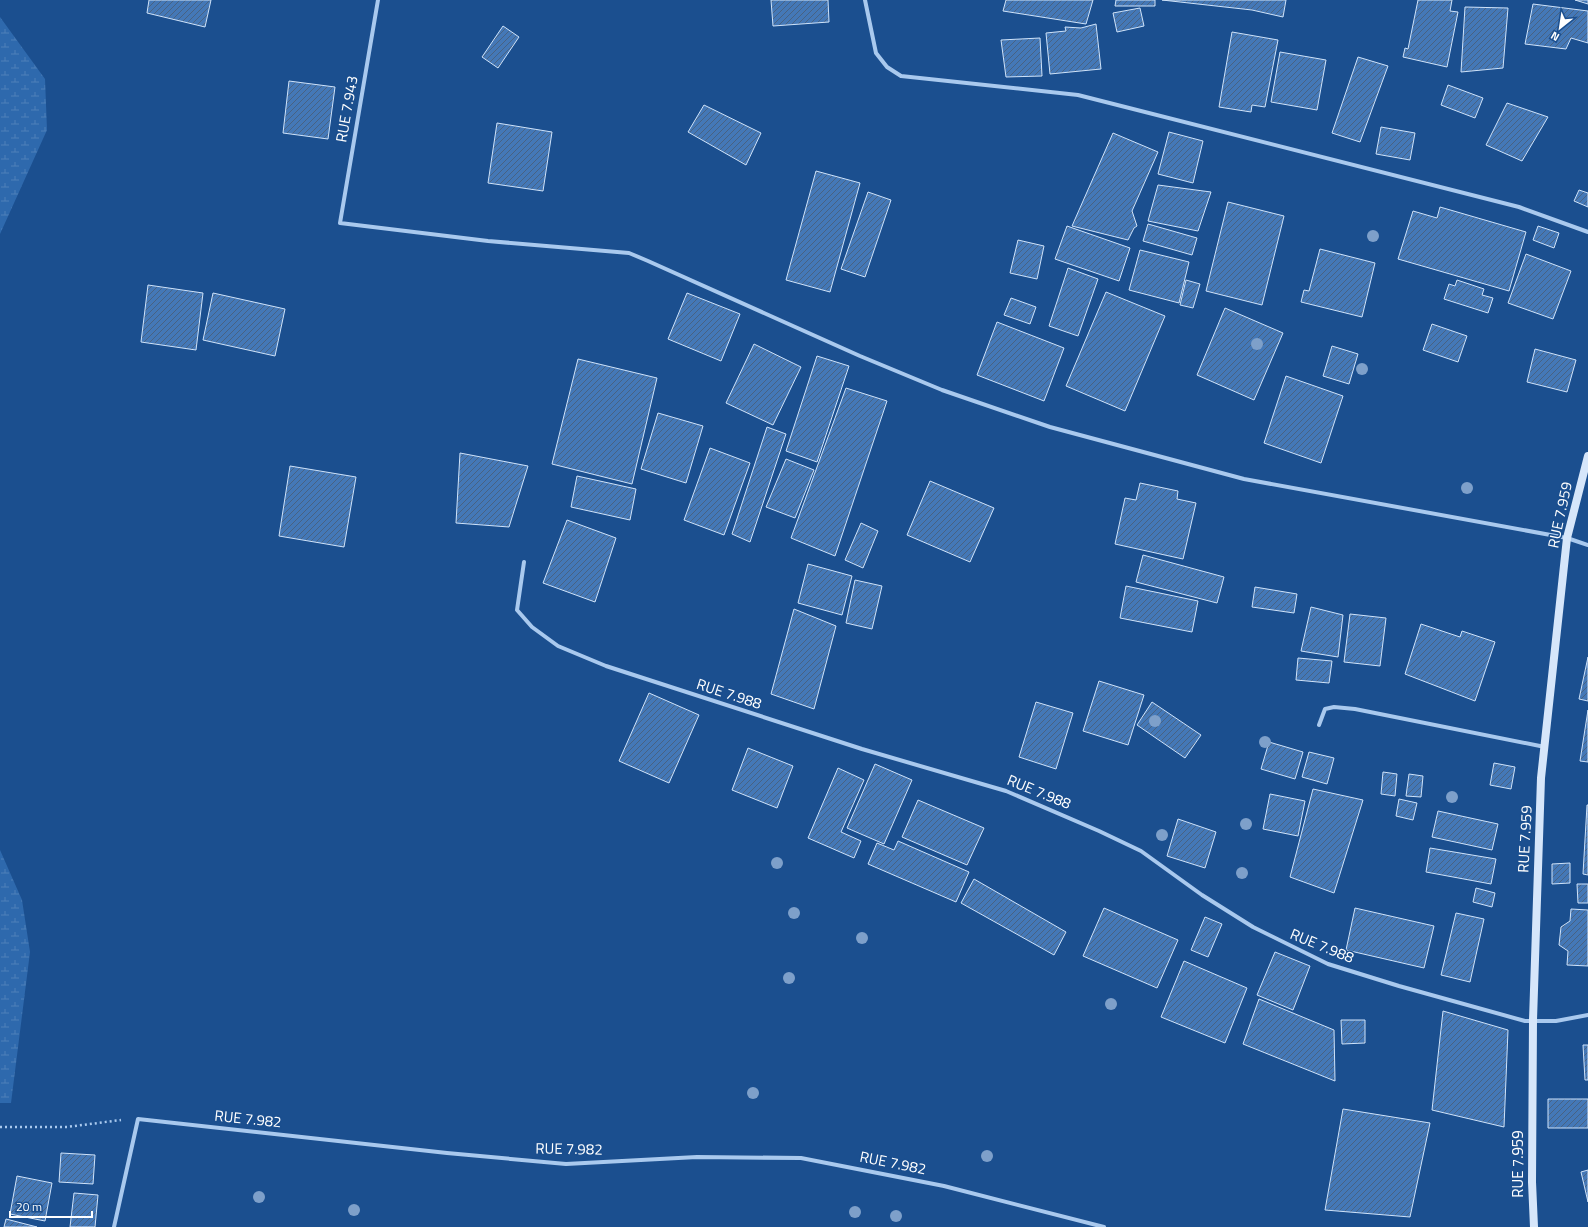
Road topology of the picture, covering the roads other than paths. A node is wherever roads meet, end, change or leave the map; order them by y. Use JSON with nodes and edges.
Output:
{"nodes":[{"id":1,"x":378,"y":0,"type":"edge"},
{"id":2,"x":865,"y":0,"type":"edge"},
{"id":3,"x":1588,"y":232,"type":"edge"},
{"id":4,"x":1588,"y":456,"type":"edge"},
{"id":5,"x":1567,"y":538,"type":"junction"},
{"id":6,"x":1588,"y":545,"type":"edge"},
{"id":7,"x":524,"y":562,"type":"dead end"},
{"id":8,"x":1318,"y":725,"type":"dead end"},
{"id":9,"x":1545,"y":747,"type":"junction"},
{"id":10,"x":1588,"y":1015,"type":"edge"},
{"id":11,"x":1533,"y":1020,"type":"junction"},
{"id":12,"x":114,"y":1227,"type":"edge"},
{"id":13,"x":1104,"y":1227,"type":"edge"},
{"id":14,"x":1534,"y":1227,"type":"edge"}],
"edges":[{"from":1,"to":5,"type":"street","name":"RUE 7.943"},
{"from":2,"to":3,"type":"street"},
{"from":4,"to":5,"type":"street","name":"RUE 7.959"},
{"from":5,"to":6,"type":"street"},
{"from":5,"to":9,"type":"street","name":"RUE 7.959"},
{"from":7,"to":11,"type":"street","name":"RUE 7.988"},
{"from":8,"to":9,"type":"street"},
{"from":9,"to":11,"type":"street","name":"RUE 7.959"},
{"from":10,"to":11,"type":"street","name":"RUE 7.988"},
{"from":11,"to":14,"type":"street","name":"RUE 7.959"},
{"from":12,"to":13,"type":"street","name":"RUE 7.982"}]}
